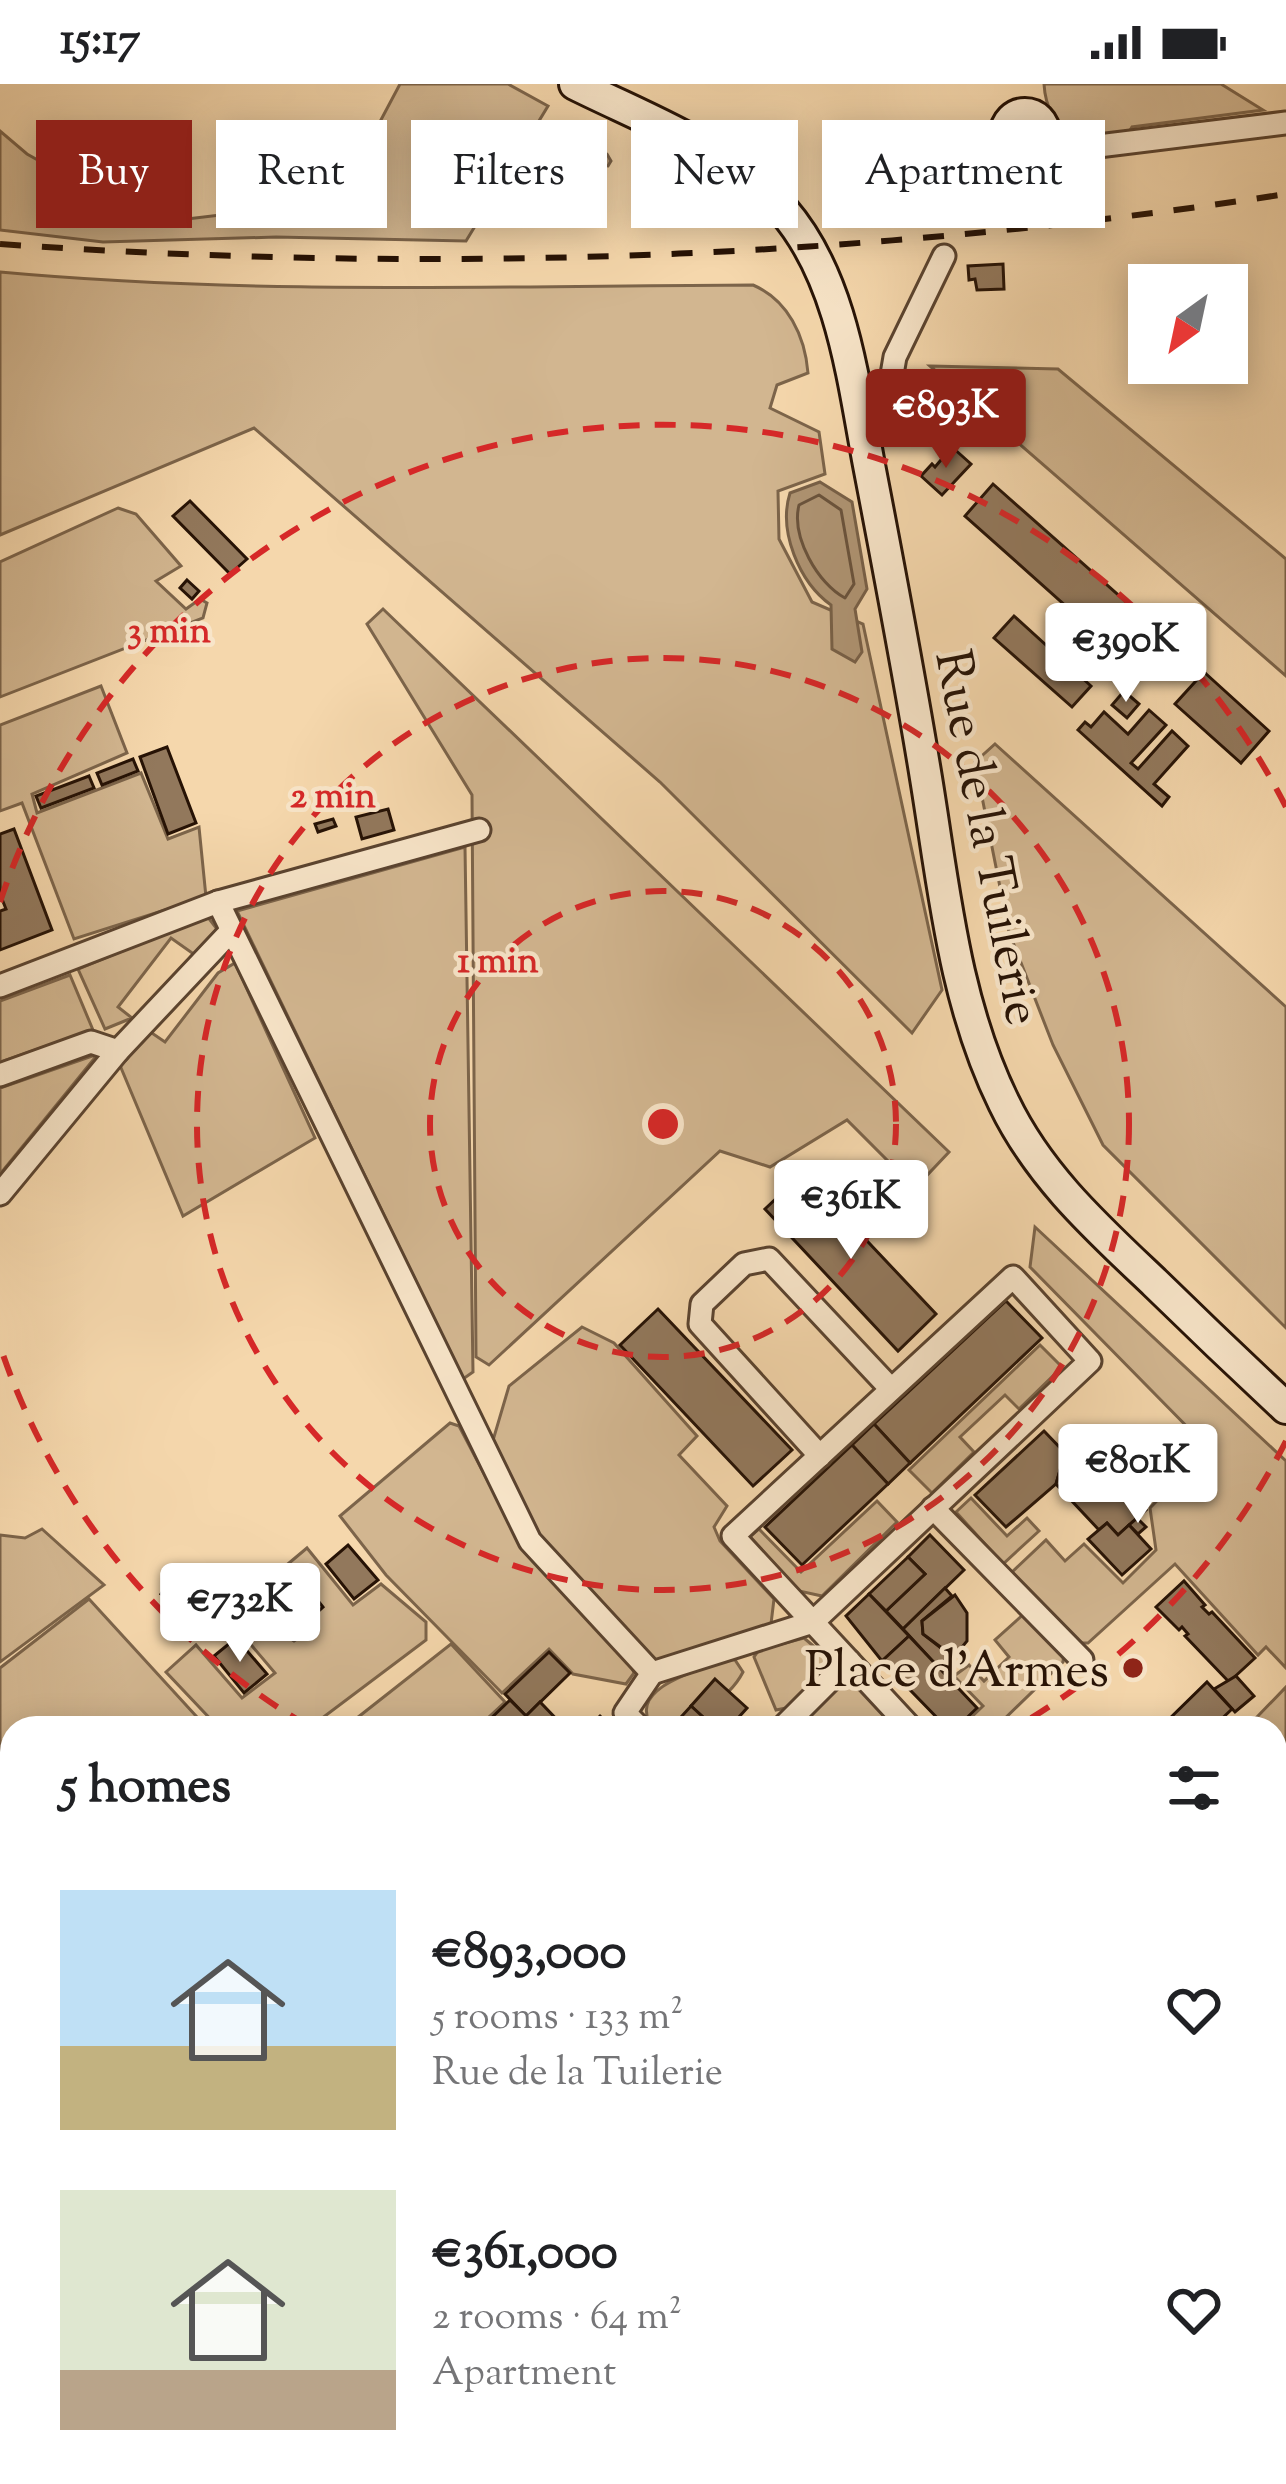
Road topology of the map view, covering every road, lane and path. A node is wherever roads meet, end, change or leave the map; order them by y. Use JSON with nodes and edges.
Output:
{"nodes":[{"id":1,"x":575,"y":84,"type":"edge"},
{"id":2,"x":1286,"y":123,"type":"edge"},
{"id":3,"x":1105,"y":145,"type":"edge"},
{"id":4,"x":944,"y":256,"type":"dead end"},
{"id":5,"x":890,"y":386,"type":"junction"},
{"id":6,"x":854,"y":388,"type":"junction"},
{"id":7,"x":924,"y":420,"type":"dead end"},
{"id":8,"x":479,"y":830,"type":"dead end"},
{"id":9,"x":218,"y":902,"type":"junction"},
{"id":10,"x":232,"y":930,"type":"junction"},
{"id":11,"x":0,"y":986,"type":"edge"},
{"id":12,"x":118,"y":1051,"type":"junction"},
{"id":13,"x":0,"y":1075,"type":"edge"},
{"id":14,"x":0,"y":1194,"type":"edge"},
{"id":15,"x":891,"y":1389,"type":"junction"},
{"id":16,"x":1286,"y":1408,"type":"edge"},
{"id":17,"x":820,"y":1456,"type":"junction"},
{"id":18,"x":933,"y":1508,"type":"junction"},
{"id":19,"x":813,"y":1622,"type":"junction"},
{"id":20,"x":1082,"y":1660,"type":"dead end"},
{"id":21,"x":849,"y":1661,"type":"junction"},
{"id":22,"x":652,"y":1673,"type":"junction"},
{"id":23,"x":628,"y":1716,"type":"edge"},
{"id":24,"x":794,"y":1716,"type":"edge"},
{"id":25,"x":900,"y":1716,"type":"edge"}],
"edges":[{"from":1,"to":6,"type":"street","name":"Rue de la Tuilerie"},
{"from":2,"to":3,"type":"street"},
{"from":4,"to":5,"type":"street"},
{"from":5,"to":6,"type":"street"},
{"from":5,"to":7,"type":"street"},
{"from":6,"to":16,"type":"street","name":"Rue de la Tuilerie"},
{"from":8,"to":9,"type":"street"},
{"from":9,"to":10,"type":"street"},
{"from":9,"to":11,"type":"street"},
{"from":10,"to":12,"type":"street"},
{"from":10,"to":22,"type":"street"},
{"from":12,"to":13,"type":"street"},
{"from":12,"to":14,"type":"street"},
{"from":15,"to":17,"type":"street"},
{"from":15,"to":17,"type":"street"},
{"from":15,"to":18,"type":"street"},
{"from":17,"to":19,"type":"street"},
{"from":18,"to":19,"type":"street"},
{"from":18,"to":20,"type":"street"},
{"from":19,"to":21,"type":"street"},
{"from":19,"to":22,"type":"street"},
{"from":21,"to":24,"type":"street"},
{"from":21,"to":25,"type":"street"},
{"from":22,"to":23,"type":"street"}]}
